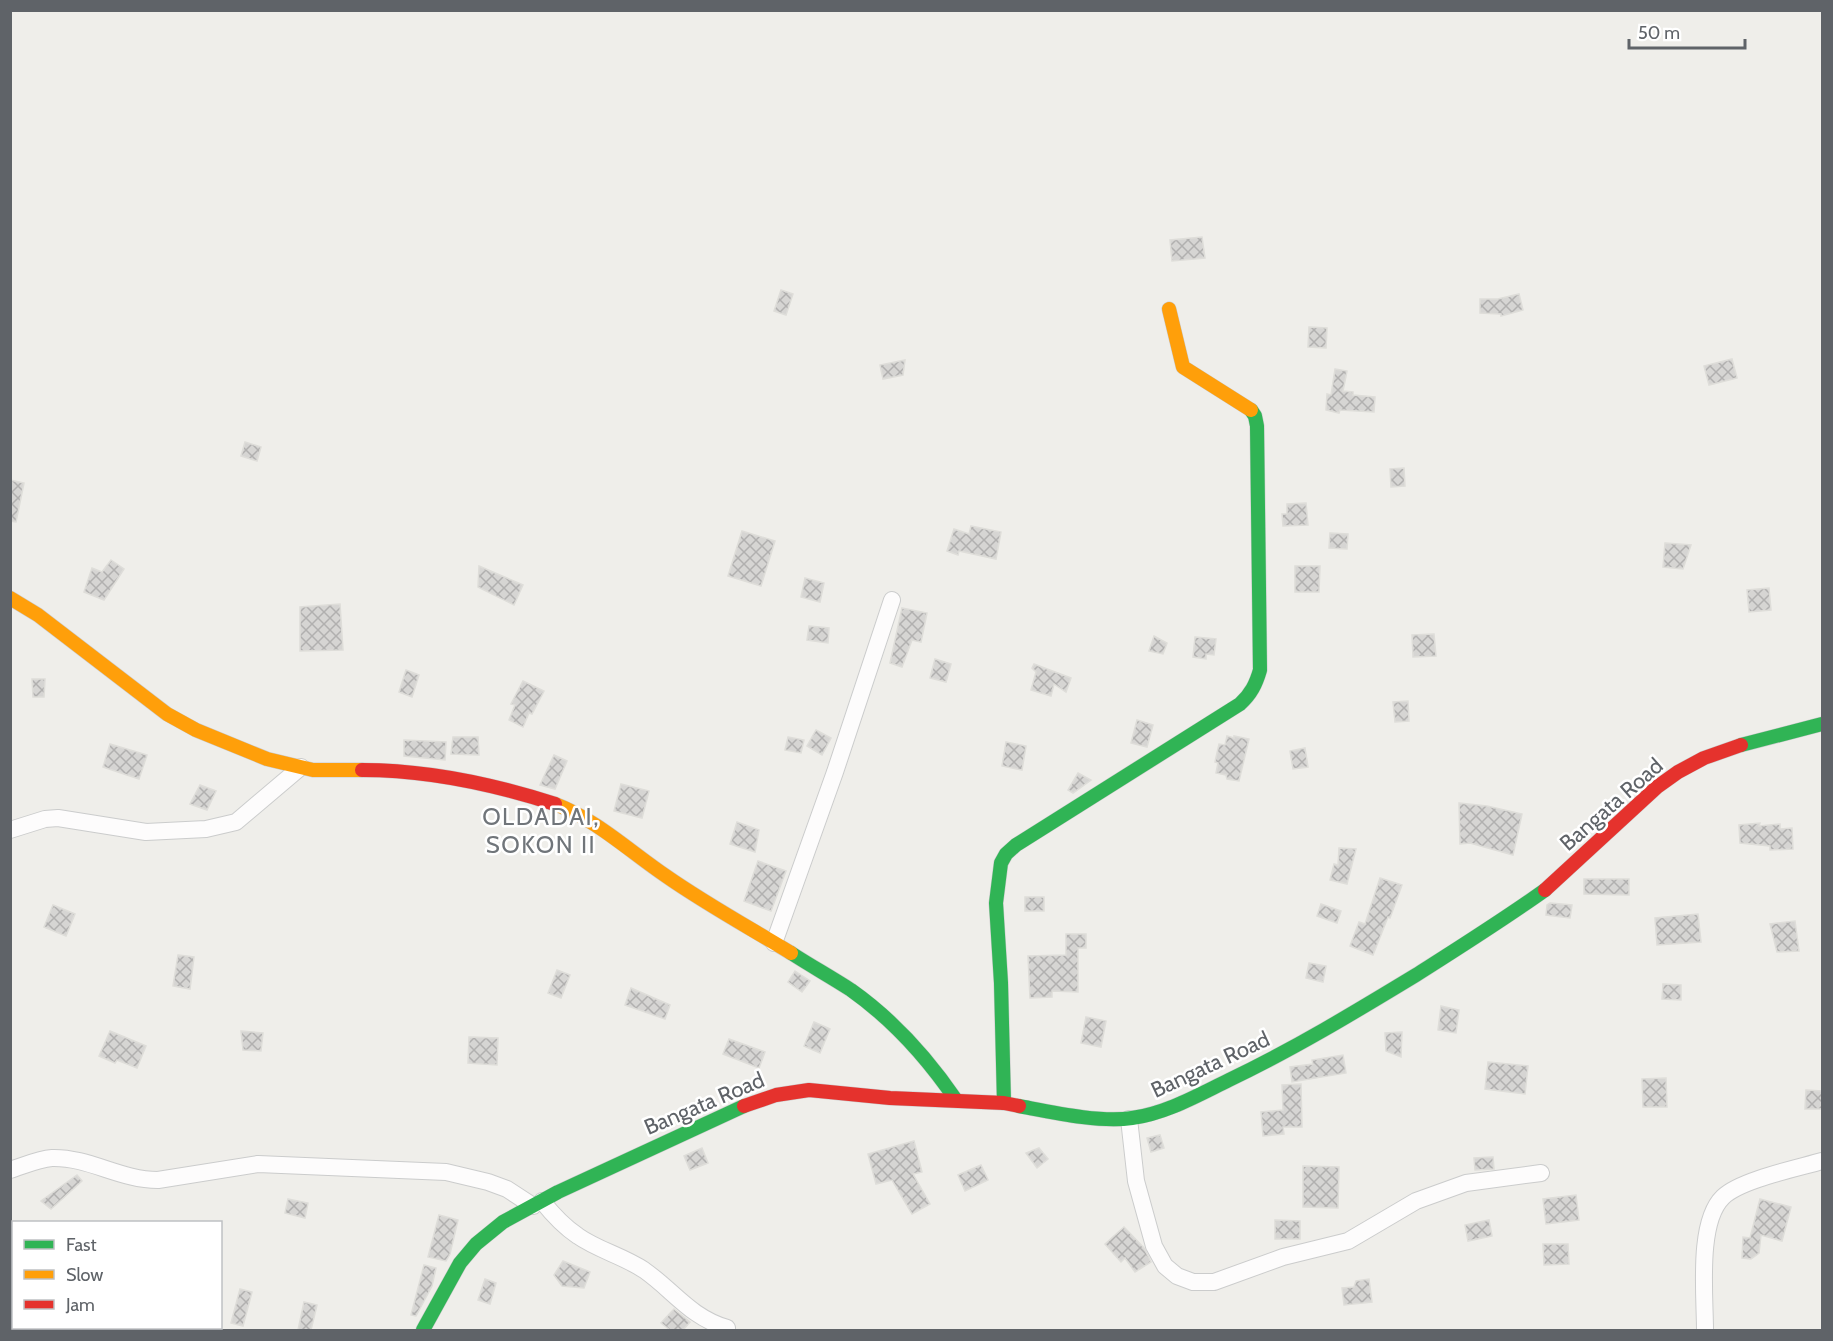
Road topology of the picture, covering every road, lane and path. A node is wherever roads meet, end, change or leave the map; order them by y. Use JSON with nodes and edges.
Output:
{"nodes":[{"id":1,"x":1169,"y":309,"type":"dead end"},
{"id":2,"x":10,"y":598,"type":"edge"},
{"id":3,"x":892,"y":600,"type":"dead end"},
{"id":4,"x":1822,"y":723,"type":"edge"},
{"id":5,"x":301,"y":767,"type":"junction"},
{"id":6,"x":10,"y":830,"type":"edge"},
{"id":7,"x":774,"y":943,"type":"junction"},
{"id":8,"x":956,"y":1100,"type":"junction"},
{"id":9,"x":1004,"y":1103,"type":"junction"},
{"id":10,"x":1129,"y":1119,"type":"junction"},
{"id":11,"x":1822,"y":1161,"type":"edge"},
{"id":12,"x":10,"y":1170,"type":"edge"},
{"id":13,"x":1541,"y":1173,"type":"dead end"},
{"id":14,"x":537,"y":1203,"type":"junction"},
{"id":15,"x":726,"y":1328,"type":"dead end"},
{"id":16,"x":423,"y":1330,"type":"edge"},
{"id":17,"x":1705,"y":1330,"type":"edge"}],
"edges":[{"from":1,"to":9,"type":"street"},
{"from":2,"to":5,"type":"street"},
{"from":3,"to":7,"type":"street"},
{"from":4,"to":10,"type":"street","name":"Bangata Road"},
{"from":5,"to":6,"type":"street"},
{"from":5,"to":7,"type":"street"},
{"from":7,"to":8,"type":"street"},
{"from":8,"to":9,"type":"street","name":"Bangata Road"},
{"from":8,"to":14,"type":"street","name":"Bangata Road"},
{"from":9,"to":10,"type":"street","name":"Bangata Road"},
{"from":10,"to":13,"type":"street"},
{"from":11,"to":17,"type":"street"},
{"from":12,"to":14,"type":"street"},
{"from":14,"to":15,"type":"street"},
{"from":14,"to":16,"type":"street","name":"Bangata Road"}]}
